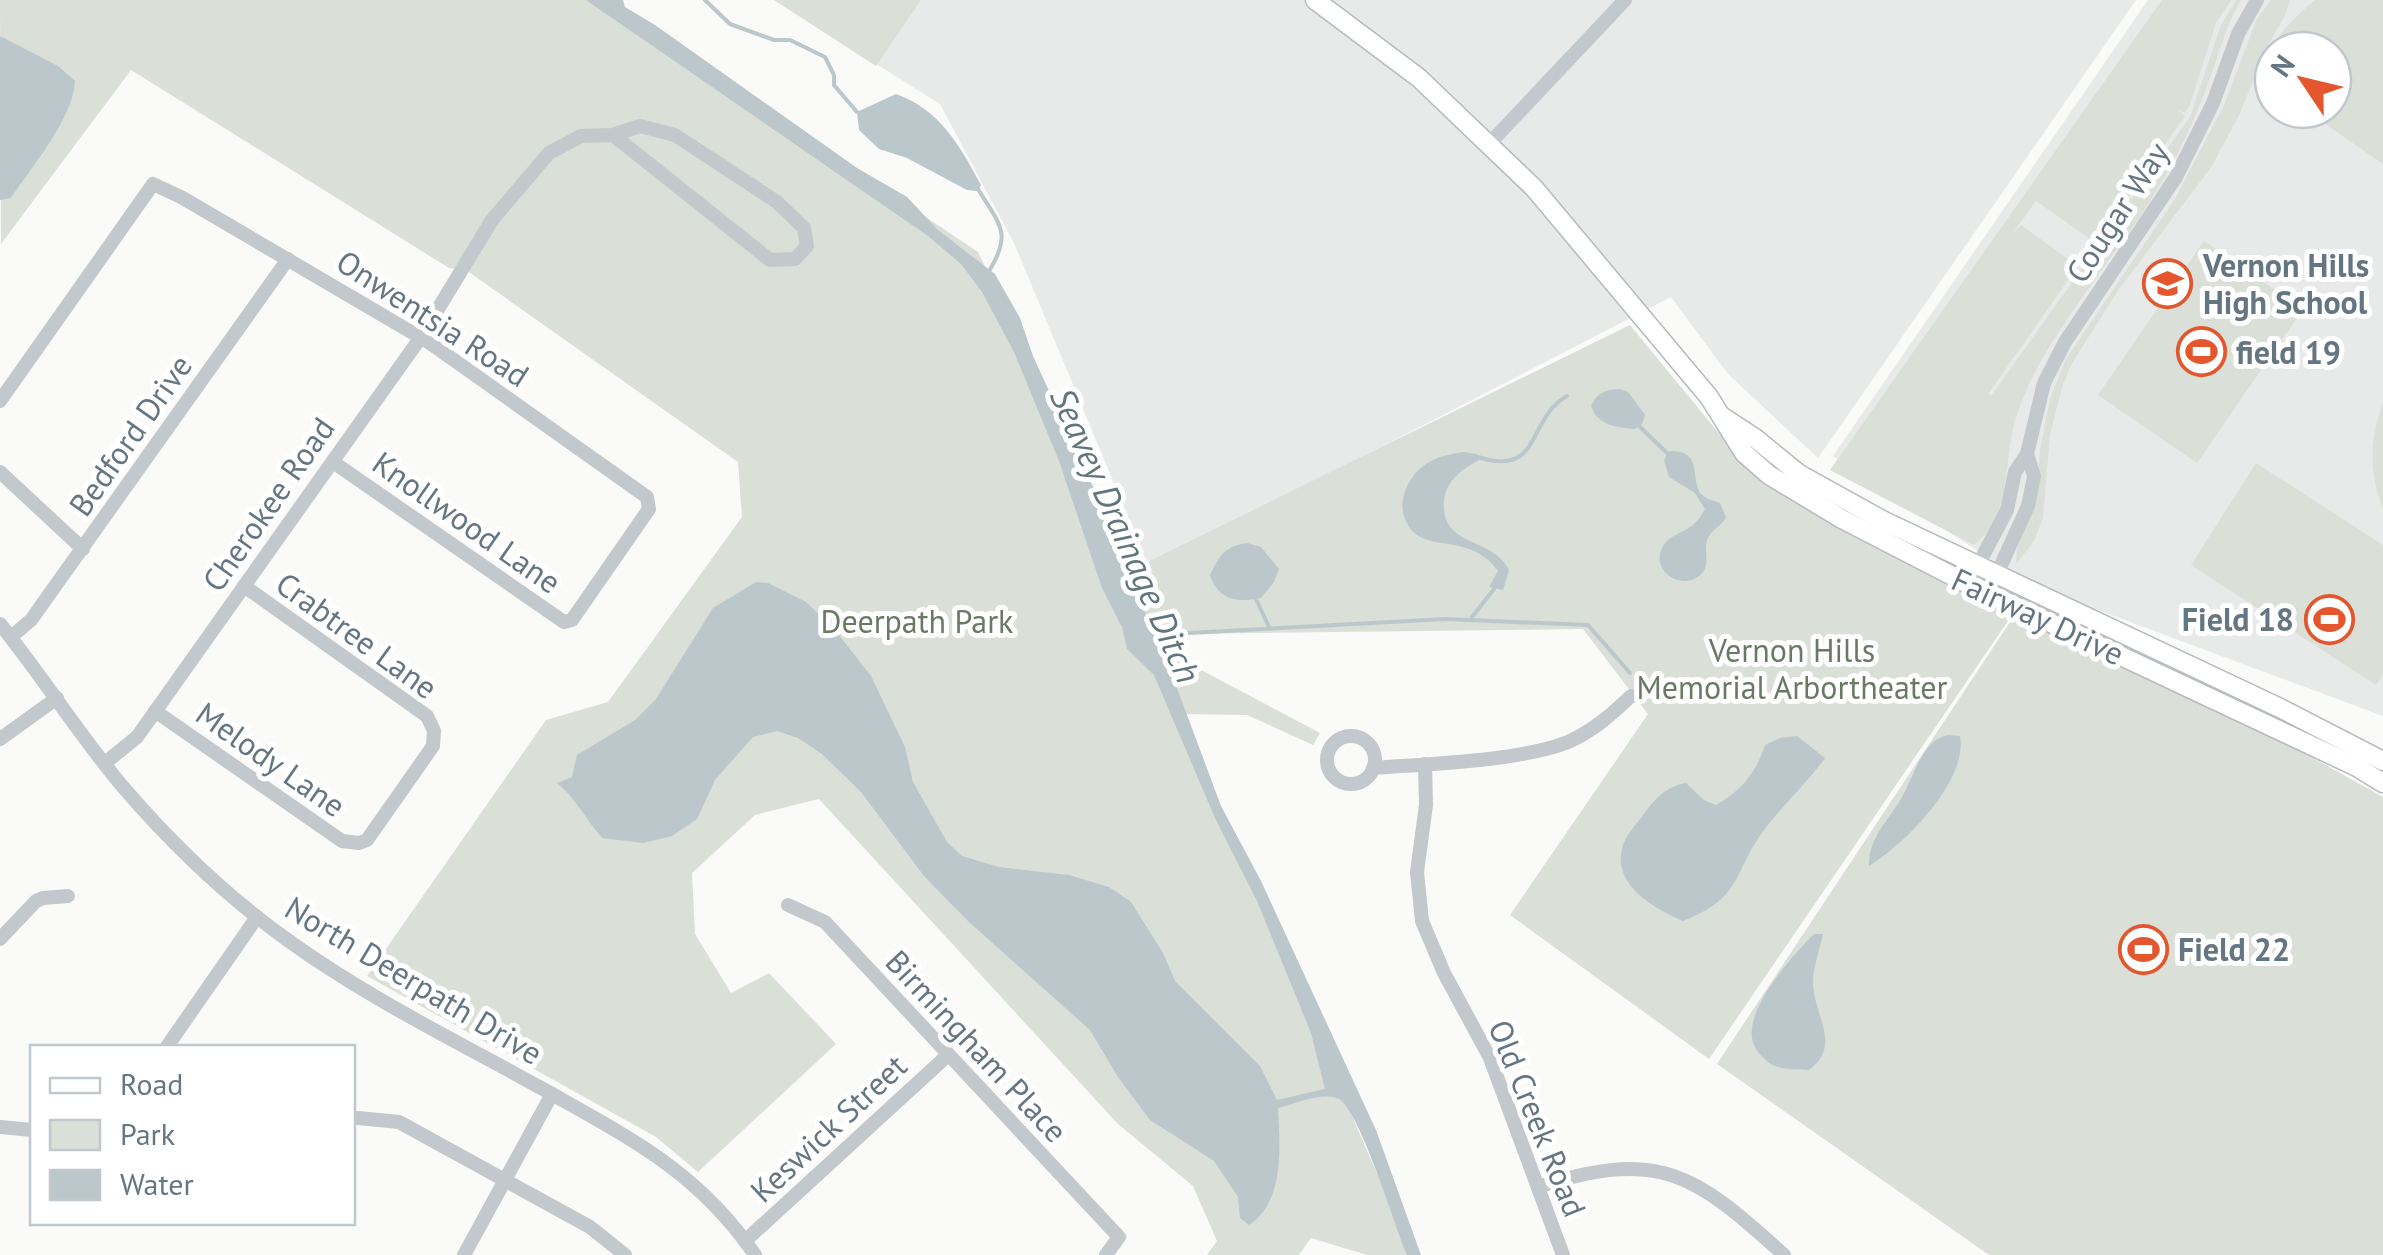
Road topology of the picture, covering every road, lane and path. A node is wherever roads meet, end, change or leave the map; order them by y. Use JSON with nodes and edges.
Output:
{"nodes":[{"id":1,"x":1314,"y":0,"type":"edge"},
{"id":2,"x":1625,"y":0,"type":"edge"},
{"id":3,"x":2257,"y":0,"type":"edge"},
{"id":4,"x":613,"y":135,"type":"junction"},
{"id":5,"x":1490,"y":143,"type":"junction"},
{"id":6,"x":288,"y":258,"type":"junction"},
{"id":7,"x":421,"y":336,"type":"junction"},
{"id":8,"x":0,"y":400,"type":"edge"},
{"id":9,"x":1718,"y":414,"type":"junction"},
{"id":10,"x":2027,"y":454,"type":"junction"},
{"id":11,"x":333,"y":462,"type":"junction"},
{"id":12,"x":0,"y":472,"type":"edge"},
{"id":13,"x":82,"y":550,"type":"junction"},
{"id":14,"x":1977,"y":567,"type":"junction"},
{"id":15,"x":1996,"y":576,"type":"junction"},
{"id":16,"x":244,"y":586,"type":"junction"},
{"id":17,"x":572,"y":620,"type":"joint"},
{"id":18,"x":0,"y":624,"type":"edge"},
{"id":19,"x":11,"y":637,"type":"junction"},
{"id":20,"x":1632,"y":696,"type":"dead end"},
{"id":21,"x":58,"y":698,"type":"junction"},
{"id":22,"x":156,"y":712,"type":"junction"},
{"id":23,"x":0,"y":739,"type":"edge"},
{"id":24,"x":2383,"y":761,"type":"edge"},
{"id":25,"x":105,"y":763,"type":"junction"},
{"id":26,"x":1425,"y":764,"type":"junction"},
{"id":27,"x":1374,"y":768,"type":"dead end"},
{"id":28,"x":2383,"y":782,"type":"edge"},
{"id":29,"x":359,"y":843,"type":"joint"},
{"id":30,"x":68,"y":896,"type":"dead end"},
{"id":31,"x":788,"y":905,"type":"dead end"},
{"id":32,"x":257,"y":917,"type":"junction"},
{"id":33,"x":0,"y":939,"type":"edge"},
{"id":34,"x":168,"y":1045,"type":"edge"},
{"id":35,"x":948,"y":1055,"type":"junction"},
{"id":36,"x":552,"y":1094,"type":"junction"},
{"id":37,"x":358,"y":1118,"type":"dead end"},
{"id":38,"x":0,"y":1127,"type":"edge"},
{"id":39,"x":30,"y":1130,"type":"edge"},
{"id":40,"x":506,"y":1180,"type":"junction"},
{"id":41,"x":1538,"y":1187,"type":"junction"},
{"id":42,"x":745,"y":1241,"type":"junction"},
{"id":43,"x":464,"y":1255,"type":"edge"},
{"id":44,"x":625,"y":1255,"type":"edge"},
{"id":45,"x":754,"y":1255,"type":"edge"},
{"id":46,"x":1106,"y":1255,"type":"edge"},
{"id":47,"x":1563,"y":1255,"type":"edge"},
{"id":48,"x":1784,"y":1255,"type":"edge"}],
"edges":[{"from":1,"to":5,"type":"main road","name":"Fairway Drive"},
{"from":2,"to":5,"type":"street"},
{"from":3,"to":10,"type":"street","name":"Cougar Way"},
{"from":4,"to":4,"type":"street","name":"Cherokee Road"},
{"from":4,"to":7,"type":"street","name":"Cherokee Road"},
{"from":5,"to":9,"type":"main road","name":"Fairway Drive"},
{"from":6,"to":7,"type":"street","name":"Onwentsia Road"},
{"from":6,"to":8,"type":"street","name":"Onwentsia Road"},
{"from":6,"to":13,"type":"street","name":"Bedford Drive"},
{"from":7,"to":11,"type":"street","name":"Cherokee Road"},
{"from":7,"to":17,"type":"street","name":"Onwentsia Road"},
{"from":9,"to":14,"type":"main road","name":"Fairway Drive"},
{"from":9,"to":28,"type":"main road","name":"Fairway Drive"},
{"from":10,"to":14,"type":"street","name":"Cougar Way"},
{"from":10,"to":15,"type":"street","name":"Cougar Way"},
{"from":11,"to":16,"type":"street","name":"Cherokee Road"},
{"from":11,"to":17,"type":"street","name":"Knollwood Lane"},
{"from":12,"to":13,"type":"street"},
{"from":13,"to":19,"type":"street","name":"Bedford Drive"},
{"from":14,"to":15,"type":"main road","name":"Fairway Drive"},
{"from":15,"to":24,"type":"main road","name":"Fairway Drive"},
{"from":16,"to":22,"type":"street","name":"Cherokee Road"},
{"from":16,"to":29,"type":"street","name":"Crabtree Lane"},
{"from":18,"to":19,"type":"street","name":"North Deerpath Drive"},
{"from":19,"to":21,"type":"street","name":"North Deerpath Drive"},
{"from":20,"to":26,"type":"street"},
{"from":21,"to":23,"type":"street"},
{"from":21,"to":25,"type":"street","name":"North Deerpath Drive"},
{"from":22,"to":25,"type":"street","name":"Cherokee Road"},
{"from":22,"to":29,"type":"street","name":"Melody Lane"},
{"from":25,"to":32,"type":"street","name":"North Deerpath Drive"},
{"from":26,"to":27,"type":"street"},
{"from":26,"to":41,"type":"street","name":"Old Creek Road"},
{"from":30,"to":33,"type":"street"},
{"from":31,"to":35,"type":"street","name":"Birmingham Place"},
{"from":32,"to":34,"type":"street"},
{"from":32,"to":36,"type":"street","name":"North Deerpath Drive"},
{"from":35,"to":42,"type":"street","name":"Keswick Street"},
{"from":35,"to":46,"type":"street","name":"Birmingham Place"},
{"from":36,"to":40,"type":"street"},
{"from":36,"to":42,"type":"street","name":"North Deerpath Drive"},
{"from":37,"to":40,"type":"street"},
{"from":38,"to":39,"type":"street"},
{"from":40,"to":43,"type":"street"},
{"from":40,"to":44,"type":"street"},
{"from":41,"to":47,"type":"street","name":"Old Creek Road"},
{"from":41,"to":48,"type":"street"},
{"from":42,"to":45,"type":"street","name":"North Deerpath Drive"}]}
